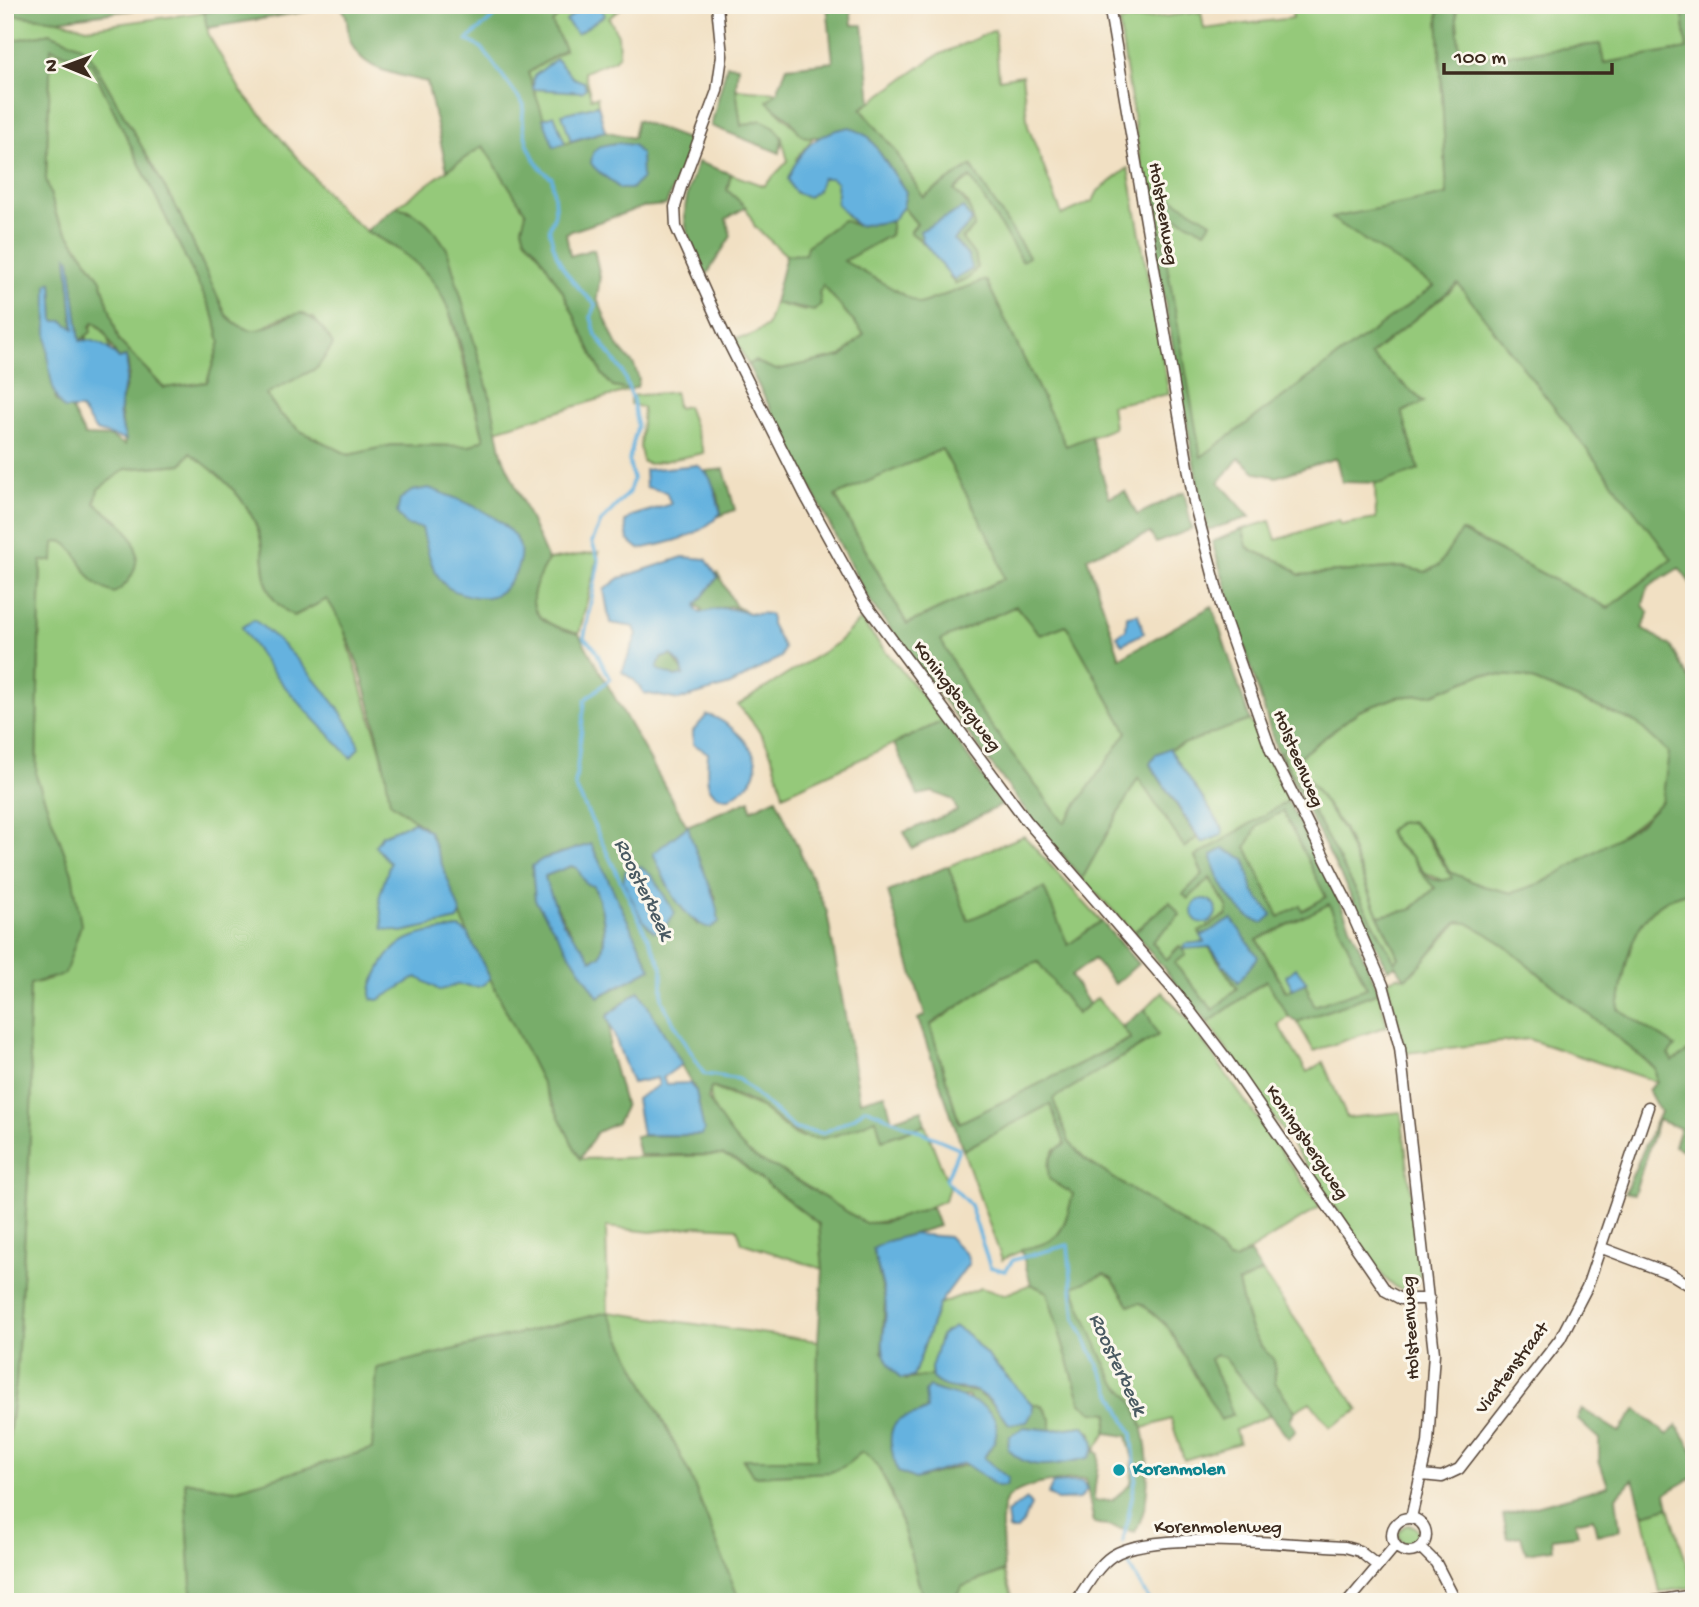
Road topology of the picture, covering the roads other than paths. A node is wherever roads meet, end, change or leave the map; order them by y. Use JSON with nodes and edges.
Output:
{"nodes":[{"id":1,"x":716,"y":5,"type":"edge"},
{"id":2,"x":1109,"y":5,"type":"edge"},
{"id":3,"x":1648,"y":1107,"type":"dead end"},
{"id":4,"x":1602,"y":1248,"type":"junction"},
{"id":5,"x":1694,"y":1288,"type":"edge"},
{"id":6,"x":1429,"y":1299,"type":"junction"},
{"id":7,"x":1422,"y":1475,"type":"junction"},
{"id":8,"x":1411,"y":1518,"type":"junction"},
{"id":9,"x":1395,"y":1546,"type":"junction"},
{"id":10,"x":1421,"y":1548,"type":"junction"},
{"id":11,"x":1378,"y":1566,"type":"junction"},
{"id":12,"x":1694,"y":1595,"type":"edge"},
{"id":13,"x":1076,"y":1602,"type":"edge"},
{"id":14,"x":1349,"y":1602,"type":"edge"},
{"id":15,"x":1456,"y":1602,"type":"edge"},
{"id":16,"x":1648,"y":1602,"type":"edge"}],
"edges":[{"from":1,"to":6,"type":"street","name":"Koningsbergweg"},
{"from":2,"to":6,"type":"street","name":"Holsteenweg"},
{"from":3,"to":4,"type":"street","name":"Viartenstraat"},
{"from":4,"to":5,"type":"street"},
{"from":4,"to":7,"type":"street","name":"Viartenstraat"},
{"from":6,"to":7,"type":"street","name":"Holsteenweg"},
{"from":7,"to":8,"type":"street","name":"Holsteenweg"},
{"from":8,"to":9,"type":"street"},
{"from":8,"to":10,"type":"street"},
{"from":9,"to":10,"type":"street"},
{"from":9,"to":11,"type":"street"},
{"from":10,"to":15,"type":"street"},
{"from":11,"to":13,"type":"street","name":"Korenmolenweg"},
{"from":11,"to":14,"type":"street"},
{"from":12,"to":16,"type":"street"}]}
